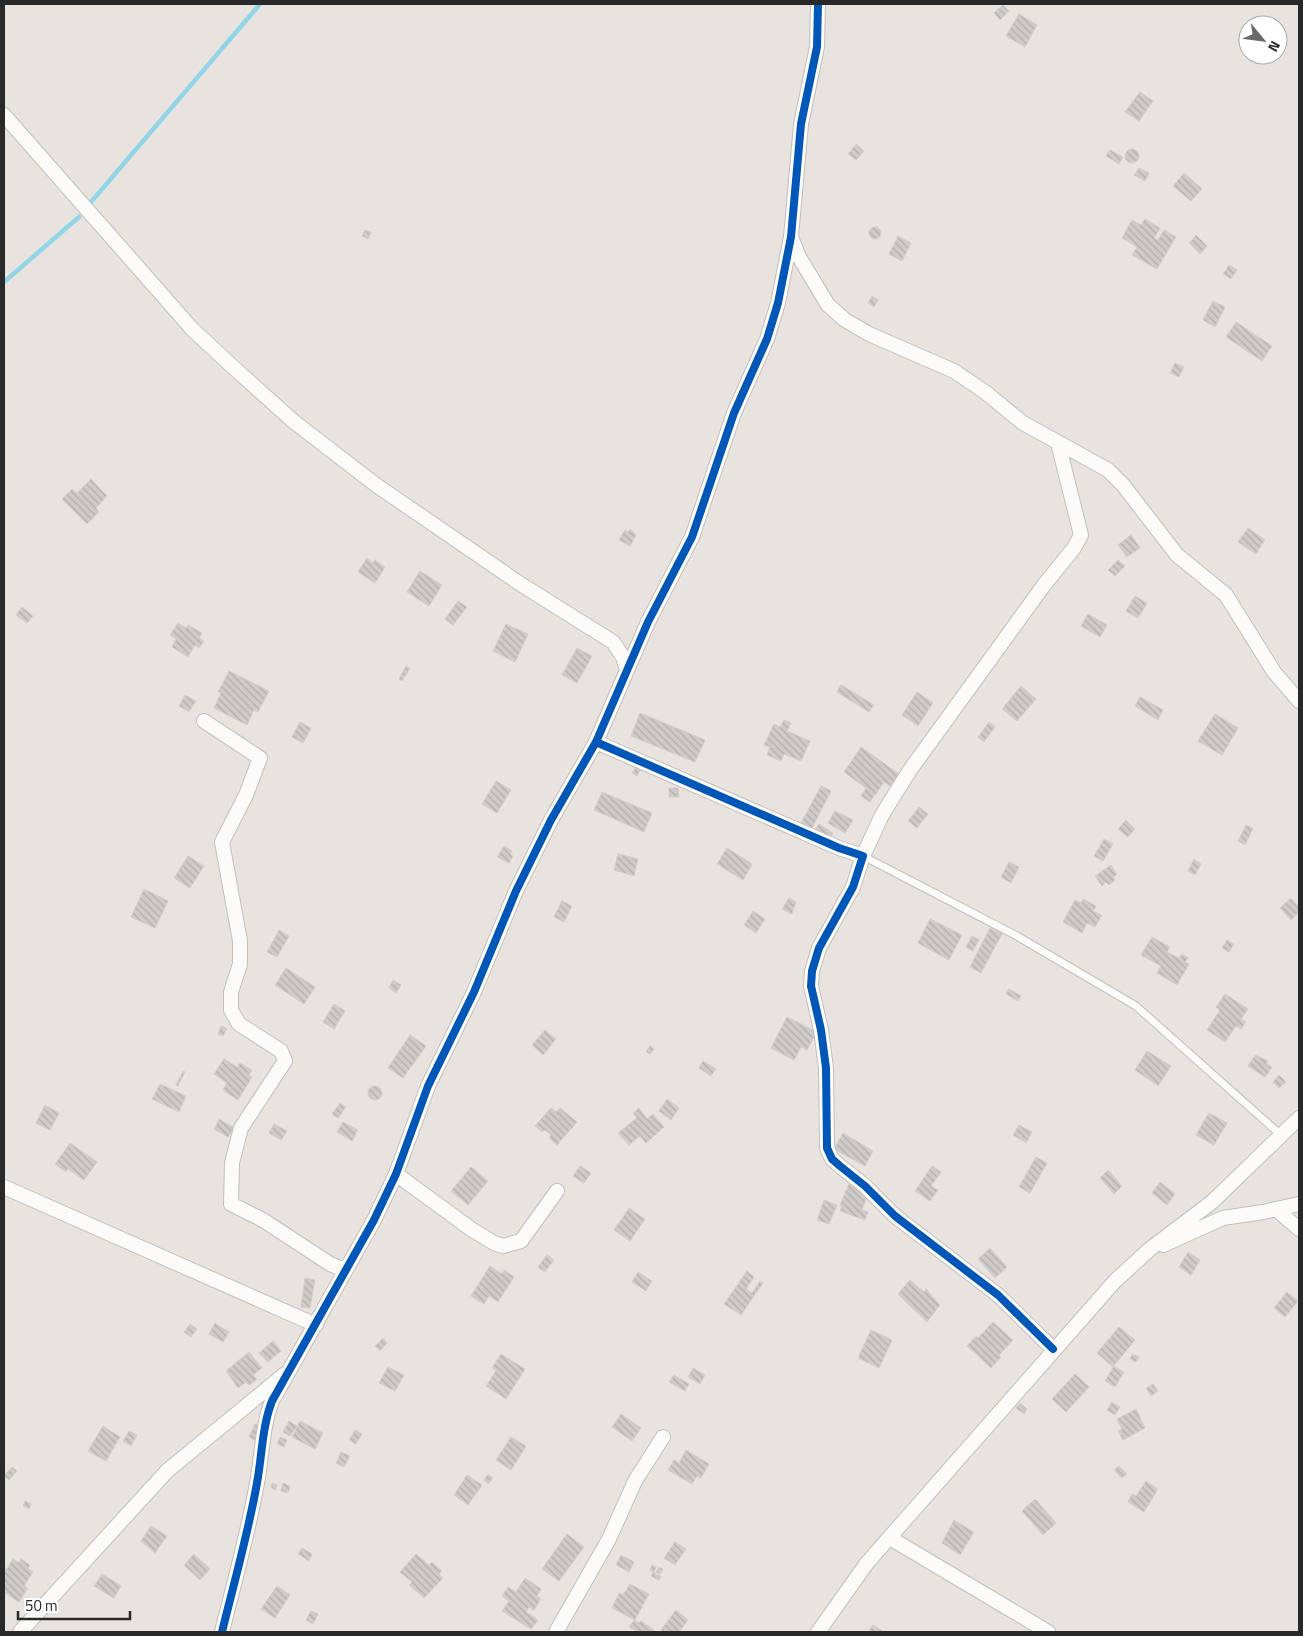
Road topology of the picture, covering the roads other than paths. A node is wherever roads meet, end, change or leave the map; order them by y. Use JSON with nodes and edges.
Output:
{"nodes":[{"id":1,"x":818,"y":4,"type":"edge"},
{"id":2,"x":4,"y":115,"type":"edge"},
{"id":3,"x":791,"y":237,"type":"junction"},
{"id":4,"x":1058,"y":443,"type":"junction"},
{"id":5,"x":627,"y":670,"type":"junction"},
{"id":6,"x":1299,"y":700,"type":"edge"},
{"id":7,"x":204,"y":721,"type":"dead end"},
{"id":8,"x":596,"y":742,"type":"junction"},
{"id":9,"x":863,"y":856,"type":"junction"},
{"id":10,"x":1299,"y":1118,"type":"edge"},
{"id":11,"x":1282,"y":1136,"type":"junction"},
{"id":12,"x":396,"y":1174,"type":"junction"},
{"id":13,"x":4,"y":1187,"type":"edge"},
{"id":14,"x":558,"y":1191,"type":"dead end"},
{"id":15,"x":1299,"y":1204,"type":"edge"},
{"id":16,"x":1276,"y":1209,"type":"junction"},
{"id":17,"x":1299,"y":1229,"type":"edge"},
{"id":18,"x":1150,"y":1248,"type":"junction"},
{"id":19,"x":345,"y":1270,"type":"junction"},
{"id":20,"x":316,"y":1325,"type":"junction"},
{"id":21,"x":1053,"y":1349,"type":"junction"},
{"id":22,"x":291,"y":1370,"type":"junction"},
{"id":23,"x":663,"y":1437,"type":"dead end"},
{"id":24,"x":890,"y":1538,"type":"junction"},
{"id":25,"x":20,"y":1632,"type":"edge"},
{"id":26,"x":222,"y":1632,"type":"edge"},
{"id":27,"x":556,"y":1632,"type":"edge"},
{"id":28,"x":818,"y":1632,"type":"edge"},
{"id":29,"x":1048,"y":1632,"type":"edge"}],
"edges":[{"from":1,"to":3,"type":"street"},
{"from":2,"to":5,"type":"street"},
{"from":3,"to":4,"type":"street"},
{"from":3,"to":5,"type":"street"},
{"from":4,"to":6,"type":"street"},
{"from":4,"to":9,"type":"street"},
{"from":5,"to":8,"type":"street"},
{"from":7,"to":19,"type":"street"},
{"from":8,"to":9,"type":"street"},
{"from":8,"to":12,"type":"street"},
{"from":9,"to":11,"type":"lane"},
{"from":9,"to":21,"type":"street"},
{"from":10,"to":11,"type":"street"},
{"from":11,"to":18,"type":"street"},
{"from":12,"to":14,"type":"street"},
{"from":12,"to":19,"type":"street"},
{"from":13,"to":20,"type":"street"},
{"from":15,"to":16,"type":"street"},
{"from":16,"to":17,"type":"street"},
{"from":16,"to":18,"type":"street"},
{"from":18,"to":21,"type":"street"},
{"from":19,"to":20,"type":"street"},
{"from":20,"to":22,"type":"street"},
{"from":21,"to":24,"type":"street"},
{"from":22,"to":25,"type":"street"},
{"from":22,"to":26,"type":"street"},
{"from":23,"to":27,"type":"street"},
{"from":24,"to":28,"type":"street"},
{"from":24,"to":29,"type":"street"}]}
